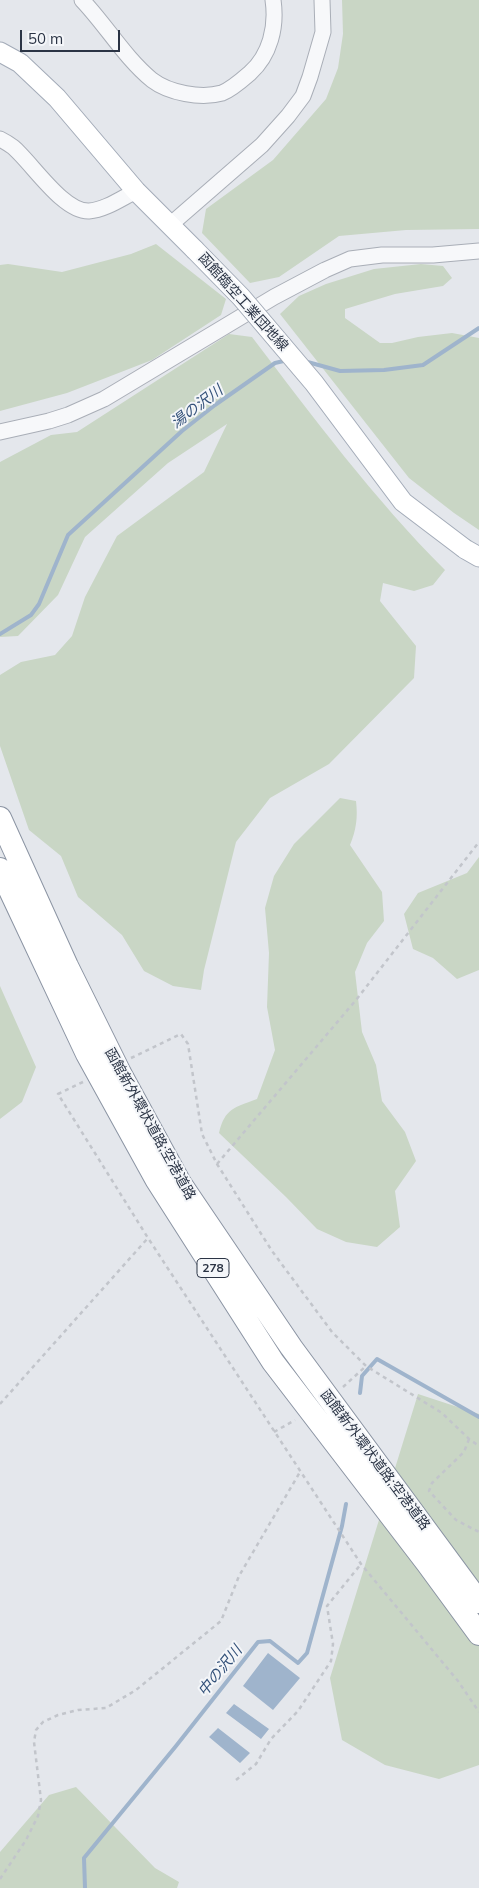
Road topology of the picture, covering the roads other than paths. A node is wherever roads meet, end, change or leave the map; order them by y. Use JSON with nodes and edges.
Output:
{"nodes":[{"id":1,"x":82,"y":0,"type":"edge"},
{"id":2,"x":273,"y":0,"type":"edge"},
{"id":3,"x":322,"y":0,"type":"edge"},
{"id":4,"x":0,"y":52,"type":"edge"},
{"id":5,"x":0,"y":139,"type":"edge"},
{"id":6,"x":136,"y":192,"type":"junction"},
{"id":7,"x":170,"y":225,"type":"junction"},
{"id":8,"x":479,"y":251,"type":"edge"},
{"id":9,"x":0,"y":432,"type":"edge"},
{"id":10,"x":472,"y":553,"type":"edge"},
{"id":11,"x":0,"y":818,"type":"edge"},
{"id":12,"x":0,"y":868,"type":"edge"},
{"id":13,"x":479,"y":1602,"type":"edge"},
{"id":14,"x":479,"y":1634,"type":"edge"}],
"edges":[{"from":1,"to":2,"type":"street"},
{"from":3,"to":7,"type":"street"},
{"from":4,"to":6,"type":"main road","name":"函館臨空工業団地線"},
{"from":5,"to":6,"type":"street"},
{"from":6,"to":7,"type":"main road","name":"函館臨空工業団地線"},
{"from":7,"to":10,"type":"main road","name":"函館臨空工業団地線","bridge":true},
{"from":8,"to":9,"type":"street"},
{"from":11,"to":13,"type":"highway","name":"函館新外環状道路;空港道路","number":"278"},
{"from":12,"to":14,"type":"highway","name":"函館新外環状道路;空港道路","number":"278"}]}
